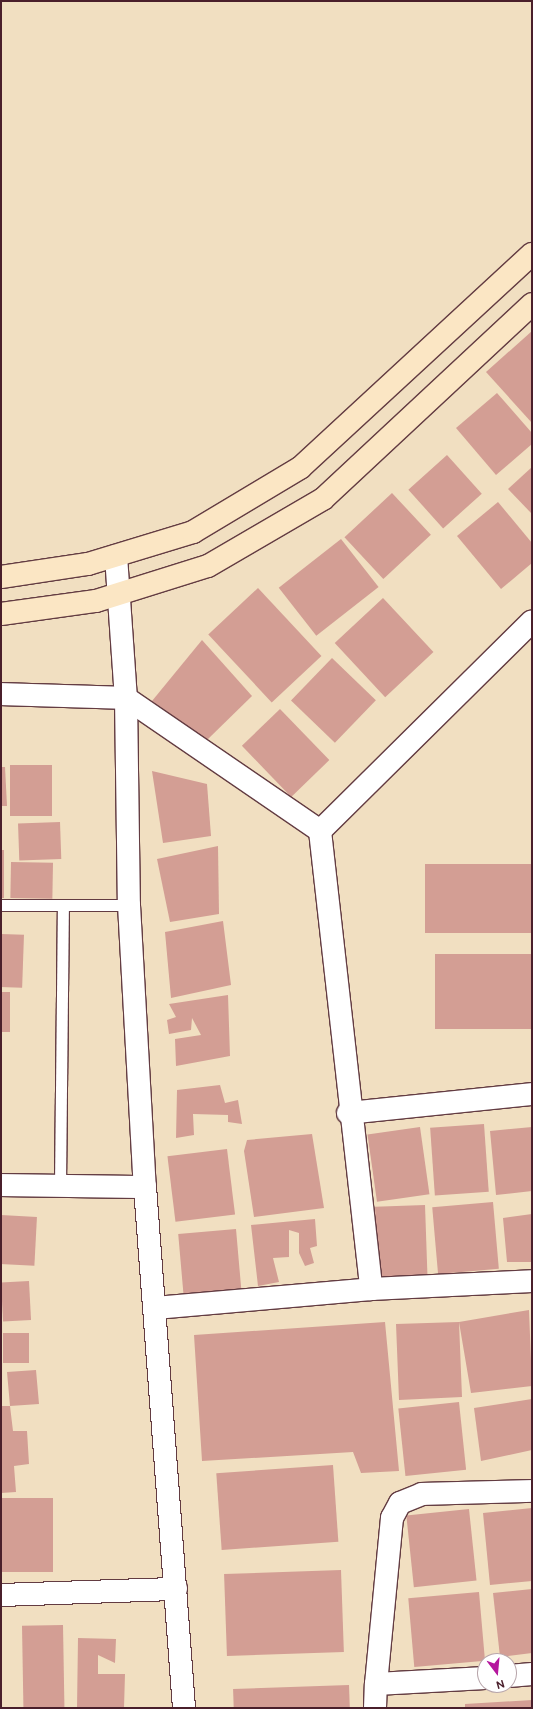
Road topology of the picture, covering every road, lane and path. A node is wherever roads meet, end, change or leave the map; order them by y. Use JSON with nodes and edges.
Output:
{"nodes":[{"id":1,"x":532,"y":254,"type":"edge"},
{"id":2,"x":532,"y":304,"type":"edge"},
{"id":3,"x":116,"y":556,"type":"junction"},
{"id":4,"x":1,"y":576,"type":"edge"},
{"id":5,"x":119,"y":594,"type":"junction"},
{"id":6,"x":1,"y":614,"type":"edge"},
{"id":7,"x":532,"y":621,"type":"edge"},
{"id":8,"x":1,"y":694,"type":"edge"},
{"id":9,"x":126,"y":698,"type":"junction"},
{"id":10,"x":320,"y":831,"type":"junction"},
{"id":11,"x":1,"y":905,"type":"edge"},
{"id":12,"x":63,"y":906,"type":"junction"},
{"id":13,"x":129,"y":906,"type":"junction"},
{"id":14,"x":532,"y":1094,"type":"edge"},
{"id":15,"x":348,"y":1113,"type":"junction"},
{"id":16,"x":1,"y":1185,"type":"edge"},
{"id":17,"x":60,"y":1186,"type":"junction"},
{"id":18,"x":145,"y":1187,"type":"junction"},
{"id":19,"x":532,"y":1281,"type":"edge"},
{"id":20,"x":371,"y":1289,"type":"junction"},
{"id":21,"x":155,"y":1308,"type":"junction"},
{"id":22,"x":532,"y":1491,"type":"edge"},
{"id":23,"x":176,"y":1590,"type":"junction"},
{"id":24,"x":1,"y":1595,"type":"edge"},
{"id":25,"x":532,"y":1674,"type":"edge"},
{"id":26,"x":517,"y":1675,"type":"edge"},
{"id":27,"x":477,"y":1678,"type":"edge"},
{"id":28,"x":376,"y":1684,"type":"junction"},
{"id":29,"x":184,"y":1708,"type":"edge"},
{"id":30,"x":376,"y":1708,"type":"edge"}],
"edges":[{"from":1,"to":3,"type":"street"},
{"from":2,"to":5,"type":"street"},
{"from":3,"to":4,"type":"street"},
{"from":3,"to":5,"type":"street"},
{"from":5,"to":6,"type":"street"},
{"from":5,"to":9,"type":"street"},
{"from":7,"to":10,"type":"street"},
{"from":8,"to":9,"type":"street"},
{"from":9,"to":10,"type":"street"},
{"from":9,"to":13,"type":"street"},
{"from":10,"to":15,"type":"street"},
{"from":11,"to":12,"type":"lane"},
{"from":12,"to":13,"type":"lane"},
{"from":12,"to":17,"type":"lane"},
{"from":13,"to":18,"type":"street"},
{"from":14,"to":15,"type":"street"},
{"from":15,"to":20,"type":"street"},
{"from":16,"to":17,"type":"street"},
{"from":17,"to":18,"type":"street"},
{"from":18,"to":21,"type":"street"},
{"from":19,"to":20,"type":"street"},
{"from":20,"to":21,"type":"street"},
{"from":21,"to":23,"type":"street"},
{"from":22,"to":28,"type":"street"},
{"from":23,"to":24,"type":"street"},
{"from":23,"to":29,"type":"street"},
{"from":25,"to":26,"type":"street"},
{"from":27,"to":28,"type":"street"},
{"from":28,"to":30,"type":"street"}]}
